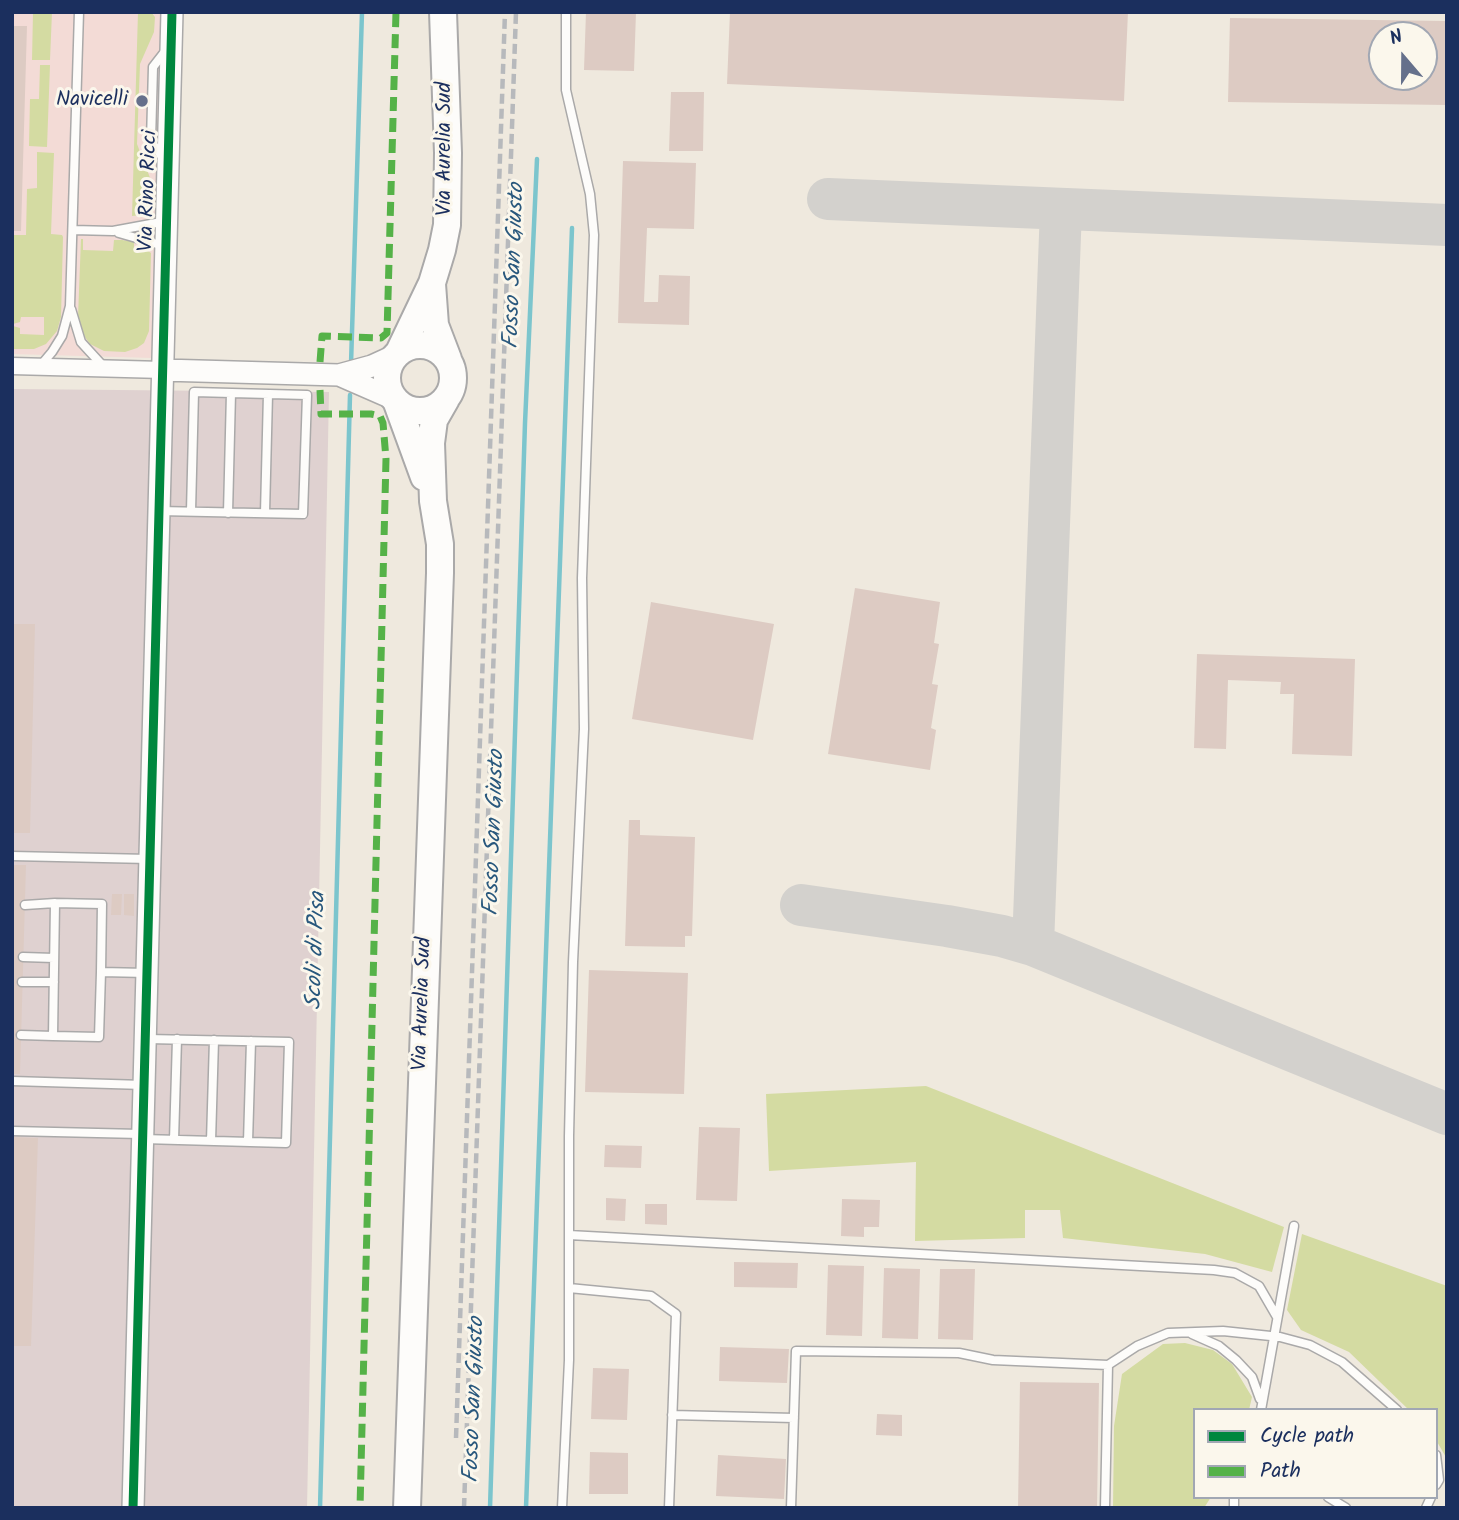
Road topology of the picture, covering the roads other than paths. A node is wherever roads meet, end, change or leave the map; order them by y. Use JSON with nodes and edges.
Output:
{"nodes":[{"id":1,"x":79,"y":12,"type":"edge"},
{"id":2,"x":172,"y":12,"type":"edge"},
{"id":3,"x":443,"y":12,"type":"edge"},
{"id":4,"x":566,"y":12,"type":"edge"},
{"id":5,"x":167,"y":221,"type":"junction"},
{"id":6,"x":73,"y":230,"type":"junction"},
{"id":7,"x":113,"y":231,"type":"junction"},
{"id":8,"x":165,"y":246,"type":"junction"},
{"id":9,"x":432,"y":283,"type":"junction"},
{"id":10,"x":70,"y":306,"type":"junction"},
{"id":11,"x":397,"y":354,"type":"junction"},
{"id":12,"x":448,"y":359,"type":"junction"},
{"id":13,"x":12,"y":366,"type":"edge"},
{"id":14,"x":39,"y":366,"type":"junction"},
{"id":15,"x":105,"y":368,"type":"junction"},
{"id":16,"x":163,"y":370,"type":"junction"},
{"id":17,"x":339,"y":375,"type":"junction"},
{"id":18,"x":231,"y":393,"type":"junction"},
{"id":19,"x":268,"y":394,"type":"junction"},
{"id":20,"x":446,"y":399,"type":"junction"},
{"id":21,"x":395,"y":401,"type":"junction"},
{"id":22,"x":433,"y":502,"type":"junction"},
{"id":23,"x":159,"y":511,"type":"junction"},
{"id":24,"x":191,"y":512,"type":"junction"},
{"id":25,"x":228,"y":513,"type":"junction"},
{"id":26,"x":265,"y":513,"type":"junction"},
{"id":27,"x":12,"y":856,"type":"edge"},
{"id":28,"x":149,"y":859,"type":"junction"},
{"id":29,"x":55,"y":903,"type":"junction"},
{"id":30,"x":25,"y":905,"type":"dead end"},
{"id":31,"x":23,"y":957,"type":"dead end"},
{"id":32,"x":54,"y":958,"type":"junction"},
{"id":33,"x":101,"y":972,"type":"junction"},
{"id":34,"x":146,"y":973,"type":"junction"},
{"id":35,"x":22,"y":982,"type":"dead end"},
{"id":36,"x":54,"y":982,"type":"junction"},
{"id":37,"x":21,"y":1035,"type":"dead end"},
{"id":38,"x":52,"y":1036,"type":"junction"},
{"id":39,"x":145,"y":1038,"type":"junction"},
{"id":40,"x":177,"y":1039,"type":"junction"},
{"id":41,"x":214,"y":1040,"type":"junction"},
{"id":42,"x":251,"y":1041,"type":"junction"},
{"id":43,"x":12,"y":1081,"type":"edge"},
{"id":44,"x":144,"y":1085,"type":"junction"},
{"id":45,"x":12,"y":1131,"type":"edge"},
{"id":46,"x":143,"y":1137,"type":"junction"},
{"id":47,"x":174,"y":1140,"type":"junction"},
{"id":48,"x":211,"y":1141,"type":"junction"},
{"id":49,"x":248,"y":1142,"type":"junction"},
{"id":50,"x":1294,"y":1226,"type":"dead end"},
{"id":51,"x":569,"y":1235,"type":"junction"},
{"id":52,"x":569,"y":1288,"type":"junction"},
{"id":53,"x":1277,"y":1317,"type":"junction"},
{"id":54,"x":1189,"y":1332,"type":"junction"},
{"id":55,"x":1274,"y":1336,"type":"junction"},
{"id":56,"x":1108,"y":1365,"type":"junction"},
{"id":57,"x":1261,"y":1406,"type":"edge"},
{"id":58,"x":1395,"y":1408,"type":"edge"},
{"id":59,"x":672,"y":1415,"type":"junction"},
{"id":60,"x":794,"y":1418,"type":"junction"},
{"id":61,"x":133,"y":1508,"type":"edge"},
{"id":62,"x":407,"y":1508,"type":"edge"},
{"id":63,"x":562,"y":1508,"type":"edge"},
{"id":64,"x":668,"y":1508,"type":"edge"},
{"id":65,"x":791,"y":1508,"type":"edge"},
{"id":66,"x":1105,"y":1508,"type":"edge"}],
"edges":[{"from":1,"to":6,"type":"lane"},
{"from":2,"to":5,"type":"street","name":"Via Rino Ricci"},
{"from":3,"to":9,"type":"main road","name":"Via Aurelia Sud"},
{"from":4,"to":51,"type":"lane"},
{"from":5,"to":7,"type":"lane"},
{"from":5,"to":8,"type":"street","name":"Via Rino Ricci"},
{"from":6,"to":7,"type":"lane"},
{"from":6,"to":10,"type":"lane"},
{"from":7,"to":8,"type":"lane"},
{"from":8,"to":16,"type":"street","name":"Via Rino Ricci"},
{"from":9,"to":11,"type":"main road"},
{"from":9,"to":12,"type":"main road"},
{"from":10,"to":14,"type":"lane"},
{"from":10,"to":15,"type":"lane"},
{"from":11,"to":12,"type":"main road"},
{"from":11,"to":17,"type":"street"},
{"from":11,"to":21,"type":"main road"},
{"from":12,"to":20,"type":"main road"},
{"from":13,"to":14,"type":"street"},
{"from":14,"to":15,"type":"street"},
{"from":15,"to":16,"type":"street"},
{"from":16,"to":17,"type":"street"},
{"from":16,"to":23,"type":"street","name":"Via Rino Ricci"},
{"from":17,"to":21,"type":"street"},
{"from":18,"to":19,"type":"lane"},
{"from":18,"to":24,"type":"lane"},
{"from":18,"to":25,"type":"lane"},
{"from":19,"to":26,"type":"lane"},
{"from":19,"to":26,"type":"lane"},
{"from":20,"to":21,"type":"main road"},
{"from":20,"to":22,"type":"main road"},
{"from":21,"to":22,"type":"main road"},
{"from":22,"to":62,"type":"main road","name":"Via Aurelia Sud"},
{"from":23,"to":24,"type":"lane"},
{"from":23,"to":28,"type":"street","name":"Via Rino Ricci"},
{"from":24,"to":25,"type":"lane"},
{"from":25,"to":26,"type":"lane"},
{"from":27,"to":28,"type":"lane"},
{"from":28,"to":34,"type":"street","name":"Via Rino Ricci"},
{"from":29,"to":30,"type":"lane"},
{"from":29,"to":32,"type":"lane"},
{"from":29,"to":33,"type":"lane"},
{"from":31,"to":32,"type":"lane"},
{"from":32,"to":36,"type":"lane"},
{"from":33,"to":34,"type":"lane"},
{"from":33,"to":38,"type":"lane"},
{"from":34,"to":39,"type":"street","name":"Via Rino Ricci"},
{"from":35,"to":36,"type":"lane"},
{"from":36,"to":38,"type":"lane"},
{"from":37,"to":38,"type":"lane"},
{"from":39,"to":40,"type":"lane"},
{"from":39,"to":44,"type":"street","name":"Via Rino Ricci"},
{"from":40,"to":41,"type":"lane"},
{"from":40,"to":47,"type":"lane"},
{"from":41,"to":42,"type":"lane"},
{"from":41,"to":48,"type":"lane"},
{"from":42,"to":49,"type":"lane"},
{"from":42,"to":49,"type":"lane"},
{"from":43,"to":44,"type":"lane"},
{"from":44,"to":46,"type":"street","name":"Via Rino Ricci"},
{"from":45,"to":46,"type":"lane"},
{"from":46,"to":47,"type":"lane"},
{"from":46,"to":61,"type":"street","name":"Via Rino Ricci"},
{"from":47,"to":48,"type":"lane"},
{"from":48,"to":49,"type":"lane"},
{"from":50,"to":53,"type":"lane"},
{"from":51,"to":52,"type":"lane"},
{"from":51,"to":53,"type":"lane"},
{"from":52,"to":59,"type":"lane"},
{"from":52,"to":63,"type":"lane"},
{"from":53,"to":55,"type":"lane"},
{"from":54,"to":55,"type":"lane"},
{"from":54,"to":56,"type":"lane"},
{"from":54,"to":57,"type":"lane"},
{"from":55,"to":57,"type":"lane"},
{"from":55,"to":58,"type":"lane"},
{"from":56,"to":60,"type":"lane"},
{"from":56,"to":66,"type":"lane"},
{"from":59,"to":60,"type":"lane"},
{"from":59,"to":64,"type":"lane"},
{"from":60,"to":65,"type":"lane"}]}
